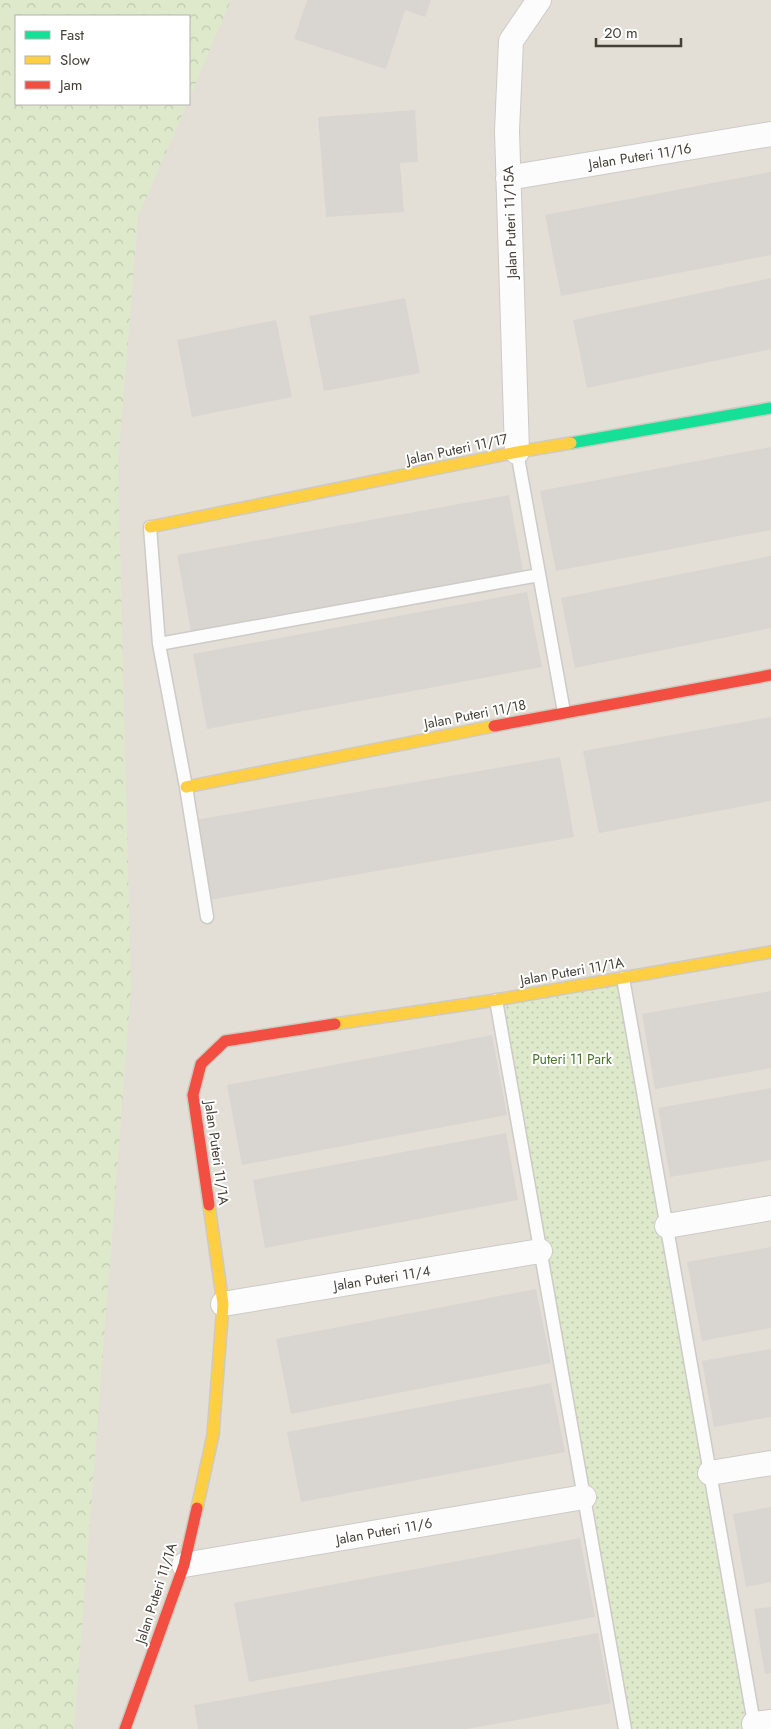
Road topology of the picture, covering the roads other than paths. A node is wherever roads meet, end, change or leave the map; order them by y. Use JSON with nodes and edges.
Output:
{"nodes":[{"id":1,"x":539,"y":0,"type":"edge"},
{"id":2,"x":771,"y":134,"type":"edge"},
{"id":3,"x":508,"y":178,"type":"junction"},
{"id":4,"x":771,"y":408,"type":"edge"},
{"id":5,"x":517,"y":452,"type":"junction"},
{"id":6,"x":150,"y":527,"type":"joint"},
{"id":7,"x":539,"y":575,"type":"junction"},
{"id":8,"x":159,"y":644,"type":"junction"},
{"id":9,"x":771,"y":675,"type":"edge"},
{"id":10,"x":564,"y":712,"type":"junction"},
{"id":11,"x":186,"y":787,"type":"junction"},
{"id":12,"x":207,"y":917,"type":"dead end"},
{"id":13,"x":771,"y":952,"type":"edge"},
{"id":14,"x":622,"y":978,"type":"junction"},
{"id":15,"x":496,"y":1000,"type":"junction"},
{"id":16,"x":771,"y":1208,"type":"edge"},
{"id":17,"x":667,"y":1226,"type":"junction"},
{"id":18,"x":540,"y":1251,"type":"junction"},
{"id":19,"x":223,"y":1304,"type":"junction"},
{"id":20,"x":771,"y":1463,"type":"edge"},
{"id":21,"x":710,"y":1473,"type":"junction"},
{"id":22,"x":584,"y":1497,"type":"junction"},
{"id":23,"x":184,"y":1566,"type":"junction"},
{"id":24,"x":760,"y":1725,"type":"edge"},
{"id":25,"x":125,"y":1729,"type":"edge"},
{"id":26,"x":625,"y":1729,"type":"edge"}],
"edges":[{"from":1,"to":3,"type":"street","name":"Jalan Puteri 11/15A"},
{"from":2,"to":3,"type":"street","name":"Jalan Puteri 11/16"},
{"from":3,"to":5,"type":"street","name":"Jalan Puteri 11/15A"},
{"from":4,"to":5,"type":"street","name":"Jalan Puteri 11/17"},
{"from":5,"to":6,"type":"street","name":"Jalan Puteri 11/17"},
{"from":5,"to":7,"type":"lane"},
{"from":6,"to":8,"type":"lane"},
{"from":7,"to":8,"type":"lane"},
{"from":7,"to":10,"type":"lane"},
{"from":8,"to":11,"type":"lane"},
{"from":9,"to":10,"type":"street","name":"Jalan Puteri 11/18"},
{"from":10,"to":11,"type":"street","name":"Jalan Puteri 11/18"},
{"from":11,"to":12,"type":"lane"},
{"from":13,"to":14,"type":"street","name":"Jalan Puteri 11/1A"},
{"from":14,"to":15,"type":"street","name":"Jalan Puteri 11/1A"},
{"from":14,"to":17,"type":"lane"},
{"from":15,"to":18,"type":"lane"},
{"from":15,"to":19,"type":"street","name":"Jalan Puteri 11/1A"},
{"from":16,"to":17,"type":"street"},
{"from":17,"to":21,"type":"lane"},
{"from":18,"to":19,"type":"street","name":"Jalan Puteri 11/4"},
{"from":18,"to":22,"type":"lane"},
{"from":19,"to":23,"type":"street","name":"Jalan Puteri 11/1A"},
{"from":20,"to":21,"type":"street"},
{"from":21,"to":24,"type":"lane"},
{"from":22,"to":23,"type":"street","name":"Jalan Puteri 11/6"},
{"from":22,"to":26,"type":"lane"},
{"from":23,"to":25,"type":"street","name":"Jalan Puteri 11/1A"}]}
